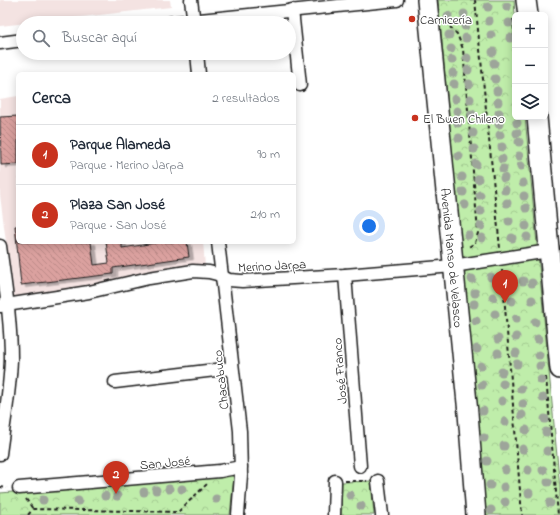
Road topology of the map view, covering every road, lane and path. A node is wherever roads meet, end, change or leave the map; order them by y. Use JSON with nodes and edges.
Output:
{"nodes":[{"id":1,"x":191,"y":0,"type":"edge"},
{"id":2,"x":397,"y":0,"type":"edge"},
{"id":3,"x":427,"y":0,"type":"edge"},
{"id":4,"x":526,"y":0,"type":"edge"},
{"id":5,"x":292,"y":10,"type":"junction"},
{"id":6,"x":521,"y":12,"type":"edge"},
{"id":7,"x":193,"y":16,"type":"edge"},
{"id":8,"x":243,"y":16,"type":"edge"},
{"id":9,"x":293,"y":16,"type":"edge"},
{"id":10,"x":445,"y":21,"type":"dead end"},
{"id":11,"x":16,"y":41,"type":"edge"},
{"id":12,"x":0,"y":43,"type":"edge"},
{"id":13,"x":296,"y":48,"type":"edge"},
{"id":14,"x":198,"y":60,"type":"edge"},
{"id":15,"x":200,"y":72,"type":"edge"},
{"id":16,"x":300,"y":85,"type":"dead end"},
{"id":17,"x":537,"y":120,"type":"edge"},
{"id":18,"x":218,"y":244,"type":"edge"},
{"id":19,"x":0,"y":246,"type":"edge"},
{"id":20,"x":549,"y":251,"type":"junction"},
{"id":21,"x":453,"y":258,"type":"junction"},
{"id":22,"x":345,"y":275,"type":"junction"},
{"id":23,"x":222,"y":278,"type":"junction"},
{"id":24,"x":4,"y":306,"type":"edge"},
{"id":25,"x":232,"y":368,"type":"junction"},
{"id":26,"x":560,"y":370,"type":"edge"},
{"id":27,"x":115,"y":382,"type":"dead end"},
{"id":28,"x":0,"y":454,"type":"edge"},
{"id":29,"x":360,"y":466,"type":"dead end"},
{"id":30,"x":241,"y":467,"type":"junction"},
{"id":31,"x":220,"y":471,"type":"junction"},
{"id":32,"x":335,"y":481,"type":"joint"},
{"id":33,"x":378,"y":481,"type":"joint"},
{"id":34,"x":19,"y":488,"type":"dead end"},
{"id":35,"x":28,"y":515,"type":"edge"},
{"id":36,"x":238,"y":515,"type":"edge"},
{"id":37,"x":334,"y":515,"type":"edge"},
{"id":38,"x":382,"y":515,"type":"edge"},
{"id":39,"x":476,"y":515,"type":"edge"}],
"edges":[{"from":1,"to":7,"type":"street"},
{"from":2,"to":5,"type":"street"},
{"from":3,"to":21,"type":"main road","name":"Avenida Manso de Velasco"},
{"from":4,"to":6,"type":"main road"},
{"from":5,"to":8,"type":"street"},
{"from":5,"to":9,"type":"street"},
{"from":10,"to":21,"type":"path"},
{"from":11,"to":12,"type":"street"},
{"from":13,"to":16,"type":"street"},
{"from":14,"to":15,"type":"street"},
{"from":17,"to":20,"type":"main road"},
{"from":18,"to":23,"type":"street","name":"Chacabuco"},
{"from":19,"to":24,"type":"street"},
{"from":20,"to":21,"type":"street","name":"Merino Jarpa"},
{"from":20,"to":26,"type":"main road"},
{"from":21,"to":22,"type":"street","name":"Merino Jarpa"},
{"from":21,"to":39,"type":"main road","name":"Avenida Manso de Velasco"},
{"from":22,"to":23,"type":"street","name":"Merino Jarpa"},
{"from":22,"to":29,"type":"street","name":"José Franco"},
{"from":23,"to":24,"type":"street","name":"Merino Jarpa"},
{"from":23,"to":25,"type":"street","name":"Chacabuco"},
{"from":24,"to":28,"type":"street"},
{"from":25,"to":27,"type":"street"},
{"from":25,"to":30,"type":"street","name":"Chacabuco"},
{"from":30,"to":31,"type":"street","name":"San José"},
{"from":30,"to":36,"type":"street","name":"Chacabuco"},
{"from":31,"to":34,"type":"street","name":"San José"},
{"from":31,"to":35,"type":"path"},
{"from":32,"to":33,"type":"path"},
{"from":32,"to":37,"type":"street"},
{"from":33,"to":38,"type":"street"}]}
